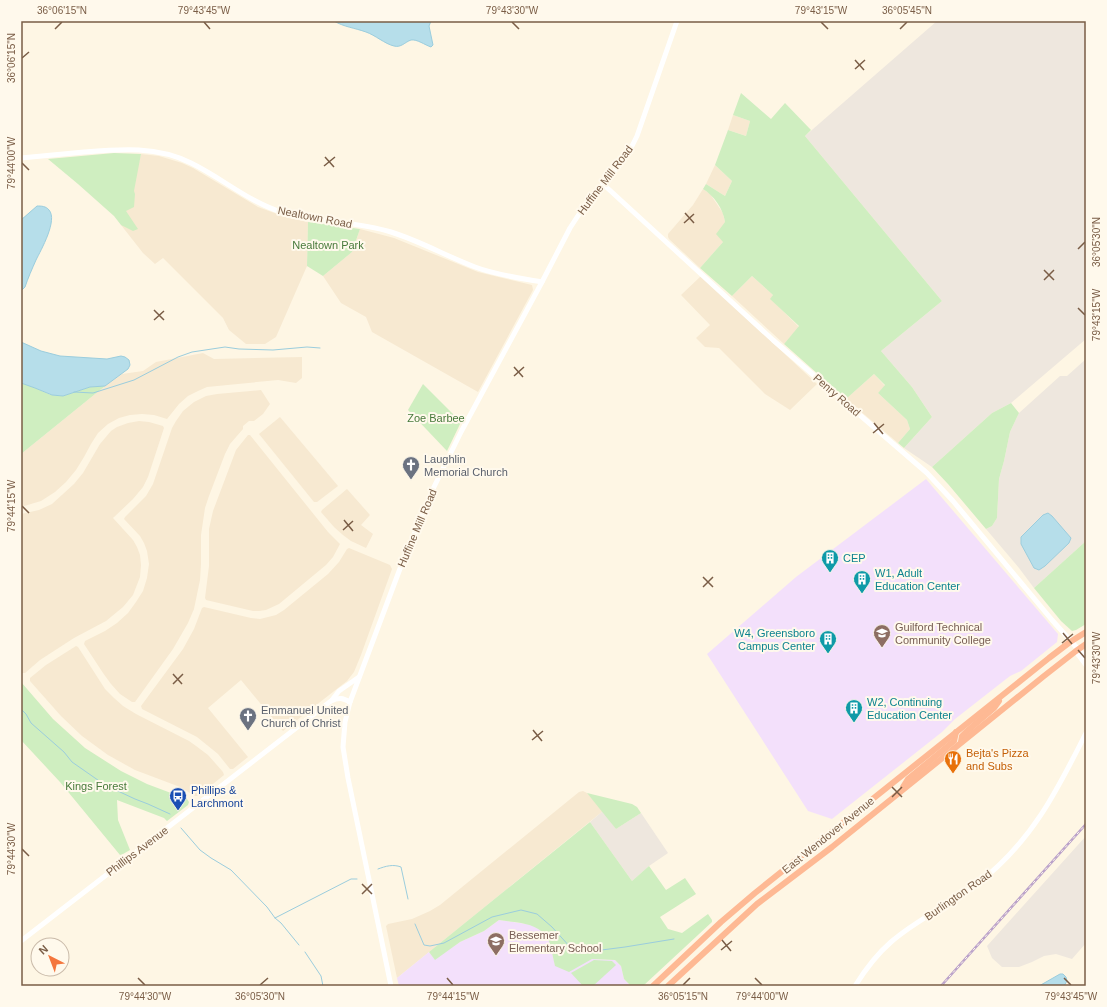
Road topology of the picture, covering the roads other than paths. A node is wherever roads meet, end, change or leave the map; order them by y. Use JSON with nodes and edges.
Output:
{"nodes":[{"id":1,"x":677,"y":21,"type":"edge"},
{"id":2,"x":21,"y":158,"type":"edge"},
{"id":3,"x":602,"y":184,"type":"junction"},
{"id":4,"x":542,"y":282,"type":"junction"},
{"id":5,"x":1086,"y":632,"type":"edge"},
{"id":6,"x":1070,"y":642,"type":"junction"},
{"id":7,"x":1086,"y":644,"type":"edge"},
{"id":8,"x":1077,"y":650,"type":"junction"},
{"id":9,"x":1086,"y":658,"type":"edge"},
{"id":10,"x":1086,"y":664,"type":"edge"},
{"id":11,"x":360,"y":676,"type":"junction"},
{"id":12,"x":1002,"y":696,"type":"junction"},
{"id":13,"x":331,"y":701,"type":"junction"},
{"id":14,"x":350,"y":702,"type":"junction"},
{"id":15,"x":956,"y":732,"type":"junction"},
{"id":16,"x":1086,"y":732,"type":"edge"},
{"id":17,"x":962,"y":742,"type":"junction"},
{"id":18,"x":898,"y":793,"type":"junction"},
{"id":19,"x":21,"y":941,"type":"edge"},
{"id":20,"x":391,"y":986,"type":"edge"},
{"id":21,"x":653,"y":986,"type":"edge"},
{"id":22,"x":668,"y":986,"type":"edge"},
{"id":23,"x":854,"y":986,"type":"edge"}],
"edges":[{"from":1,"to":3,"type":"street","name":"Huffine Mill Road"},
{"from":2,"to":4,"type":"street","name":"Nealtown Road"},
{"from":3,"to":4,"type":"street","name":"Huffine Mill Road"},
{"from":3,"to":6,"type":"street","name":"Penry Road"},
{"from":4,"to":11,"type":"street","name":"Huffine Mill Road"},
{"from":5,"to":6,"type":"highway","name":"East Wendover Avenue"},
{"from":6,"to":8,"type":"street"},
{"from":6,"to":12,"type":"highway","name":"East Wendover Avenue"},
{"from":7,"to":8,"type":"highway","name":"East Wendover Avenue"},
{"from":8,"to":9,"type":"street"},
{"from":8,"to":10,"type":"street"},
{"from":8,"to":17,"type":"highway","name":"East Wendover Avenue"},
{"from":11,"to":13,"type":"street","name":"Phillips Avenue"},
{"from":11,"to":14,"type":"street","name":"Huffine Mill Road"},
{"from":12,"to":15,"type":"highway","name":"East Wendover Avenue"},
{"from":12,"to":17,"type":"highway"},
{"from":13,"to":14,"type":"street"},
{"from":13,"to":19,"type":"street","name":"Phillips Avenue"},
{"from":14,"to":20,"type":"street","name":"Huffine Mill Road"},
{"from":15,"to":18,"type":"highway"},
{"from":15,"to":21,"type":"highway","name":"East Wendover Avenue"},
{"from":16,"to":23,"type":"street","name":"Burlington Road"},
{"from":17,"to":18,"type":"highway","name":"East Wendover Avenue"},
{"from":18,"to":22,"type":"highway","name":"East Wendover Avenue"}]}
